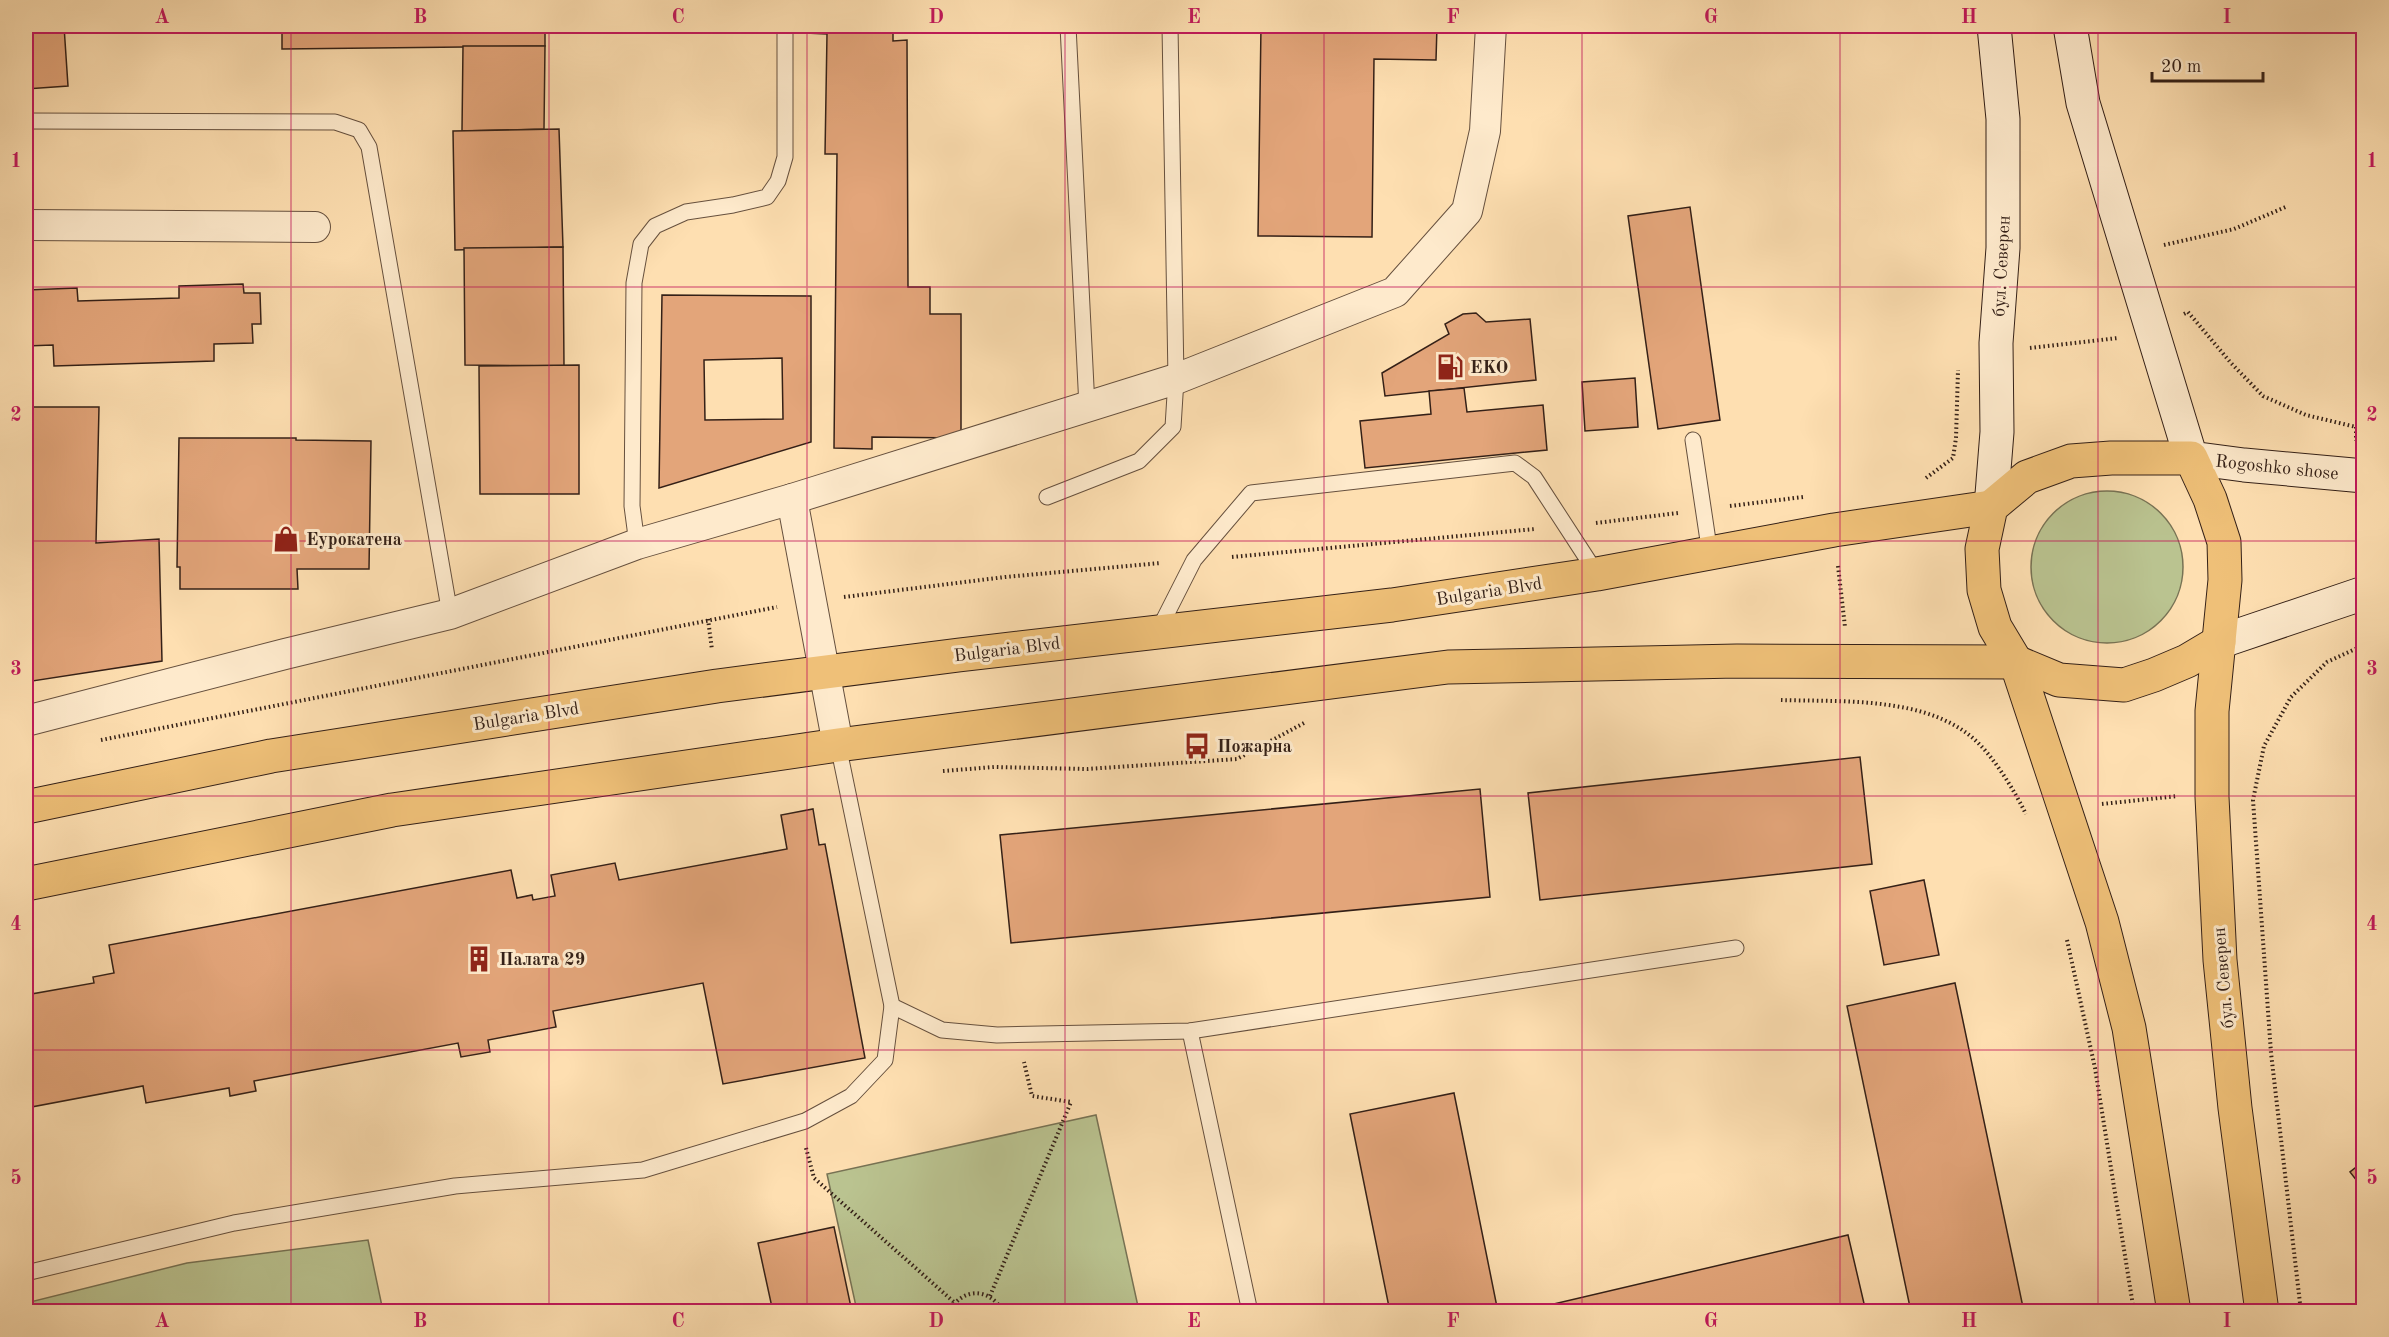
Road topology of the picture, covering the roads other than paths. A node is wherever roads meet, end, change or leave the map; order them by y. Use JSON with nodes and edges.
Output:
{"nodes":[{"id":1,"x":786,"y":26,"type":"edge"},
{"id":2,"x":1068,"y":26,"type":"edge"},
{"id":3,"x":1170,"y":26,"type":"edge"},
{"id":4,"x":1491,"y":26,"type":"edge"},
{"id":5,"x":1994,"y":26,"type":"edge"},
{"id":6,"x":2070,"y":26,"type":"edge"},
{"id":7,"x":26,"y":121,"type":"edge"},
{"id":8,"x":26,"y":225,"type":"edge"},
{"id":9,"x":315,"y":227,"type":"dead end"},
{"id":10,"x":1176,"y":380,"type":"junction"},
{"id":11,"x":1087,"y":407,"type":"junction"},
{"id":12,"x":1693,"y":440,"type":"dead end"},
{"id":13,"x":2191,"y":458,"type":"junction"},
{"id":14,"x":2360,"y":490,"type":"edge"},
{"id":15,"x":1047,"y":497,"type":"dead end"},
{"id":16,"x":792,"y":499,"type":"junction"},
{"id":17,"x":1991,"y":507,"type":"junction"},
{"id":18,"x":637,"y":544,"type":"junction"},
{"id":19,"x":1710,"y":554,"type":"junction"},
{"id":20,"x":1597,"y":574,"type":"junction"},
{"id":21,"x":2364,"y":593,"type":"edge"},
{"id":22,"x":450,"y":614,"type":"junction"},
{"id":23,"x":1158,"y":631,"type":"junction"},
{"id":24,"x":2219,"y":642,"type":"junction"},
{"id":25,"x":2016,"y":662,"type":"junction"},
{"id":26,"x":823,"y":672,"type":"junction"},
{"id":27,"x":26,"y":721,"type":"edge"},
{"id":28,"x":838,"y":745,"type":"junction"},
{"id":29,"x":26,"y":807,"type":"edge"},
{"id":30,"x":26,"y":884,"type":"edge"},
{"id":31,"x":1736,"y":948,"type":"dead end"},
{"id":32,"x":892,"y":1006,"type":"junction"},
{"id":33,"x":1190,"y":1031,"type":"junction"},
{"id":34,"x":26,"y":1273,"type":"edge"},
{"id":35,"x":1250,"y":1311,"type":"edge"},
{"id":36,"x":2174,"y":1311,"type":"edge"},
{"id":37,"x":2262,"y":1311,"type":"edge"}],
"edges":[{"from":1,"to":18,"type":"lane"},
{"from":2,"to":11,"type":"lane"},
{"from":3,"to":10,"type":"lane"},
{"from":4,"to":10,"type":"street"},
{"from":5,"to":17,"type":"main road","name":"бул. Северен"},
{"from":6,"to":13,"type":"main road"},
{"from":7,"to":22,"type":"lane"},
{"from":8,"to":9,"type":"street"},
{"from":10,"to":11,"type":"street"},
{"from":10,"to":15,"type":"lane"},
{"from":11,"to":16,"type":"street"},
{"from":12,"to":19,"type":"lane"},
{"from":13,"to":14,"type":"main road","name":"Rogoshko shose"},
{"from":13,"to":17,"type":"main road"},
{"from":13,"to":24,"type":"main road","name":"бул. Северен"},
{"from":16,"to":18,"type":"street"},
{"from":16,"to":26,"type":"street"},
{"from":17,"to":19,"type":"main road","name":"Bulgaria Blvd"},
{"from":17,"to":25,"type":"main road"},
{"from":18,"to":22,"type":"street"},
{"from":19,"to":20,"type":"main road","name":"Bulgaria Blvd"},
{"from":20,"to":23,"type":"main road","name":"Bulgaria Blvd"},
{"from":20,"to":23,"type":"lane"},
{"from":21,"to":24,"type":"main road"},
{"from":22,"to":27,"type":"street"},
{"from":23,"to":26,"type":"main road","name":"Bulgaria Blvd"},
{"from":24,"to":25,"type":"main road"},
{"from":24,"to":37,"type":"main road","name":"бул. Северен"},
{"from":25,"to":28,"type":"main road"},
{"from":25,"to":36,"type":"main road"},
{"from":26,"to":28,"type":"street"},
{"from":26,"to":29,"type":"main road","name":"Bulgaria Blvd"},
{"from":28,"to":30,"type":"main road"},
{"from":28,"to":32,"type":"lane"},
{"from":31,"to":33,"type":"lane"},
{"from":32,"to":33,"type":"lane"},
{"from":32,"to":34,"type":"lane"},
{"from":33,"to":35,"type":"lane"}]}
